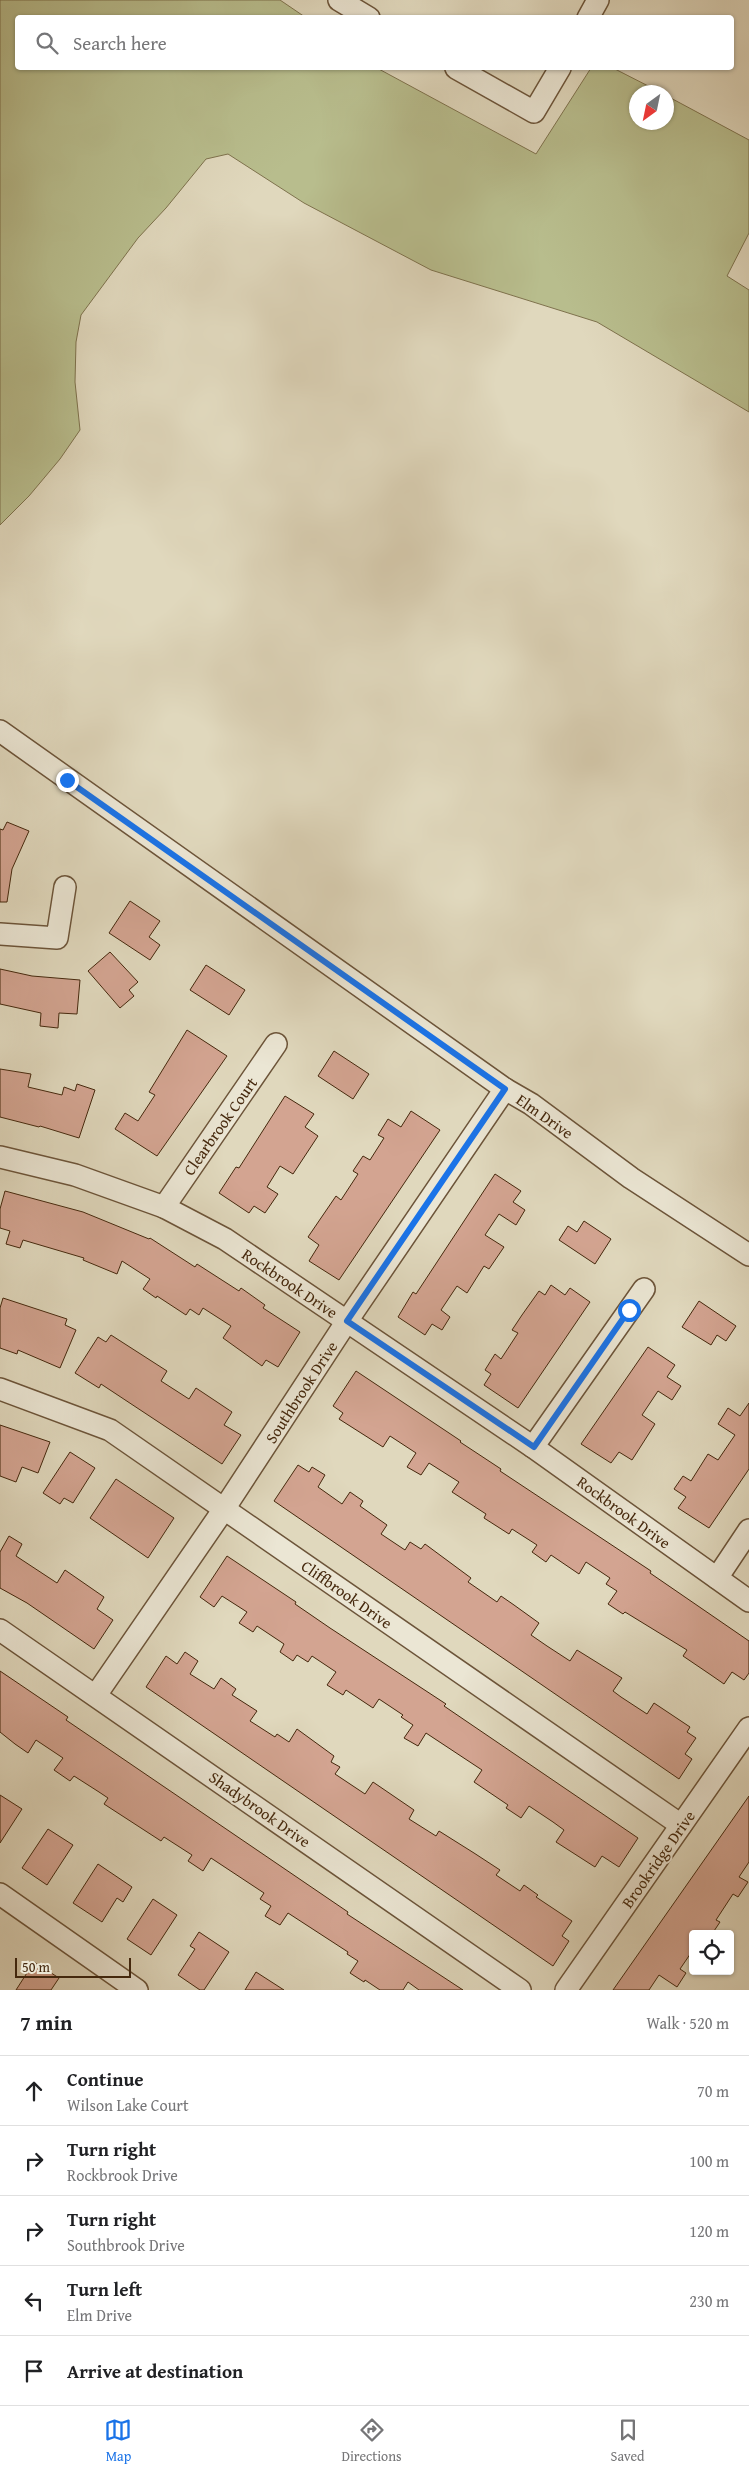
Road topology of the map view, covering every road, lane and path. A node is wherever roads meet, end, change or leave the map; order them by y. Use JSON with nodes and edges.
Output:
{"nodes":[{"id":1,"x":339,"y":0,"type":"edge"},
{"id":2,"x":598,"y":0,"type":"edge"},
{"id":3,"x":365,"y":15,"type":"edge"},
{"id":4,"x":590,"y":15,"type":"edge"},
{"id":5,"x":460,"y":70,"type":"edge"},
{"id":6,"x":559,"y":70,"type":"edge"},
{"id":7,"x":0,"y":731,"type":"edge"},
{"id":8,"x":65,"y":886,"type":"dead end"},
{"id":9,"x":0,"y":934,"type":"edge"},
{"id":10,"x":276,"y":1044,"type":"dead end"},
{"id":11,"x":505,"y":1089,"type":"junction"},
{"id":12,"x":0,"y":1156,"type":"edge"},
{"id":13,"x":164,"y":1207,"type":"junction"},
{"id":14,"x":749,"y":1256,"type":"edge"},
{"id":15,"x":644,"y":1289,"type":"dead end"},
{"id":16,"x":347,"y":1321,"type":"junction"},
{"id":17,"x":0,"y":1389,"type":"edge"},
{"id":18,"x":534,"y":1447,"type":"junction"},
{"id":19,"x":224,"y":1509,"type":"junction"},
{"id":20,"x":749,"y":1530,"type":"edge"},
{"id":21,"x":717,"y":1578,"type":"junction"},
{"id":22,"x":749,"y":1601,"type":"edge"},
{"id":23,"x":0,"y":1630,"type":"edge"},
{"id":24,"x":96,"y":1694,"type":"junction"},
{"id":25,"x":749,"y":1728,"type":"edge"},
{"id":26,"x":681,"y":1825,"type":"junction"},
{"id":27,"x":0,"y":1894,"type":"edge"},
{"id":28,"x":137,"y":1990,"type":"edge"},
{"id":29,"x":520,"y":1990,"type":"edge"},
{"id":30,"x":566,"y":1990,"type":"edge"}],
"edges":[{"from":1,"to":3,"type":"street"},
{"from":2,"to":4,"type":"street"},
{"from":5,"to":6,"type":"street"},
{"from":7,"to":11,"type":"street","name":"Elm Drive"},
{"from":8,"to":9,"type":"street"},
{"from":10,"to":13,"type":"street","name":"Clearbrook Court"},
{"from":11,"to":14,"type":"street","name":"Elm Drive"},
{"from":11,"to":16,"type":"street","name":"Southbrook Drive"},
{"from":12,"to":13,"type":"street","name":"Rockbrook Drive"},
{"from":13,"to":16,"type":"street","name":"Rockbrook Drive"},
{"from":15,"to":18,"type":"street"},
{"from":16,"to":18,"type":"street","name":"Rockbrook Drive"},
{"from":16,"to":19,"type":"street","name":"Southbrook Drive"},
{"from":17,"to":19,"type":"street","name":"Cliffbrook Drive"},
{"from":18,"to":21,"type":"street","name":"Rockbrook Drive"},
{"from":19,"to":24,"type":"street","name":"Southbrook Drive"},
{"from":19,"to":26,"type":"street","name":"Cliffbrook Drive"},
{"from":20,"to":21,"type":"street"},
{"from":21,"to":22,"type":"street","name":"Rockbrook Drive"},
{"from":23,"to":24,"type":"street","name":"Shadybrook Drive"},
{"from":24,"to":29,"type":"street","name":"Shadybrook Drive"},
{"from":25,"to":26,"type":"street","name":"Brookridge Drive"},
{"from":26,"to":30,"type":"street","name":"Brookridge Drive"},
{"from":27,"to":28,"type":"street"}]}
